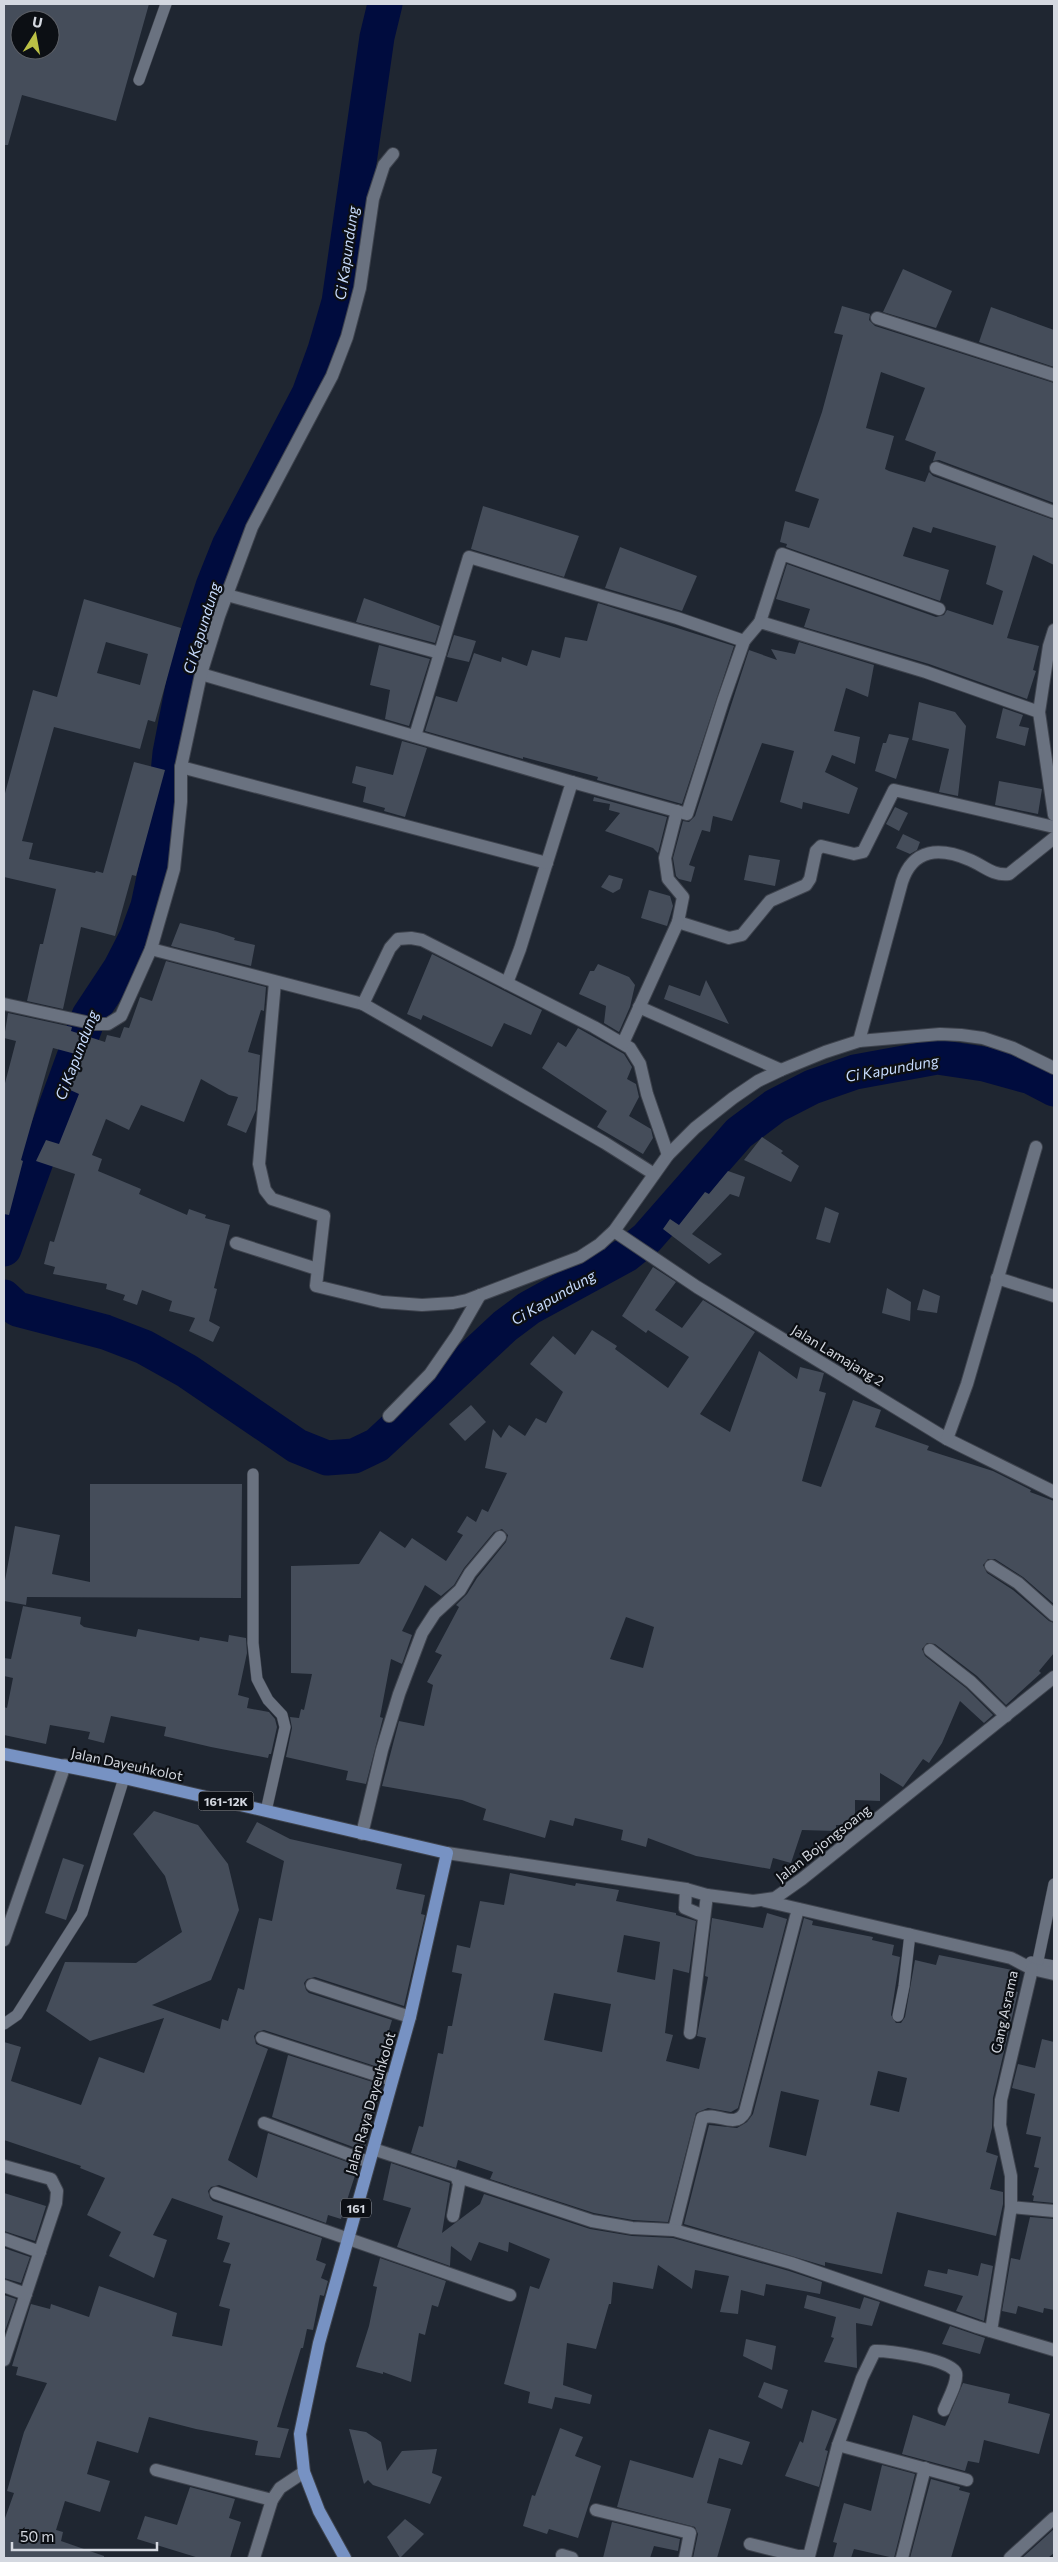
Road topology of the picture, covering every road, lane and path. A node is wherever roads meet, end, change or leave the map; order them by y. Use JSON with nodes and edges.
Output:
{"nodes":[{"id":1,"x":166,"y":4,"type":"edge"},
{"id":2,"x":139,"y":80,"type":"dead end"},
{"id":3,"x":393,"y":154,"type":"dead end"},
{"id":4,"x":877,"y":318,"type":"dead end"},
{"id":5,"x":1054,"y":375,"type":"edge"},
{"id":6,"x":936,"y":468,"type":"dead end"},
{"id":7,"x":1054,"y":512,"type":"edge"},
{"id":8,"x":227,"y":595,"type":"junction"},
{"id":9,"x":938,"y":609,"type":"dead end"},
{"id":10,"x":760,"y":622,"type":"junction"},
{"id":11,"x":1054,"y":630,"type":"edge"},
{"id":12,"x":744,"y":641,"type":"junction"},
{"id":13,"x":440,"y":653,"type":"junction"},
{"id":14,"x":201,"y":674,"type":"junction"},
{"id":15,"x":1039,"y":712,"type":"junction"},
{"id":16,"x":415,"y":736,"type":"junction"},
{"id":17,"x":181,"y":767,"type":"junction"},
{"id":18,"x":1050,"y":769,"type":"edge"},
{"id":19,"x":572,"y":782,"type":"junction"},
{"id":20,"x":677,"y":811,"type":"junction"},
{"id":21,"x":1054,"y":815,"type":"edge"},
{"id":22,"x":1054,"y":827,"type":"edge"},
{"id":23,"x":1054,"y":838,"type":"edge"},
{"id":24,"x":547,"y":863,"type":"junction"},
{"id":25,"x":678,"y":922,"type":"junction"},
{"id":26,"x":152,"y":949,"type":"junction"},
{"id":27,"x":275,"y":982,"type":"junction"},
{"id":28,"x":507,"y":983,"type":"junction"},
{"id":29,"x":4,"y":1004,"type":"edge"},
{"id":30,"x":363,"y":1004,"type":"junction"},
{"id":31,"x":639,"y":1007,"type":"junction"},
{"id":32,"x":859,"y":1041,"type":"junction"},
{"id":33,"x":623,"y":1043,"type":"junction"},
{"id":34,"x":1054,"y":1068,"type":"edge"},
{"id":35,"x":781,"y":1070,"type":"junction"},
{"id":36,"x":1036,"y":1147,"type":"dead end"},
{"id":37,"x":668,"y":1155,"type":"junction"},
{"id":38,"x":654,"y":1174,"type":"junction"},
{"id":39,"x":617,"y":1234,"type":"junction"},
{"id":40,"x":236,"y":1243,"type":"dead end"},
{"id":41,"x":317,"y":1269,"type":"junction"},
{"id":42,"x":997,"y":1278,"type":"junction"},
{"id":43,"x":480,"y":1295,"type":"junction"},
{"id":44,"x":1054,"y":1296,"type":"edge"},
{"id":45,"x":389,"y":1416,"type":"dead end"},
{"id":46,"x":947,"y":1439,"type":"junction"},
{"id":47,"x":253,"y":1474,"type":"dead end"},
{"id":48,"x":1054,"y":1492,"type":"edge"},
{"id":49,"x":500,"y":1537,"type":"dead end"},
{"id":50,"x":991,"y":1566,"type":"dead end"},
{"id":51,"x":1054,"y":1615,"type":"edge"},
{"id":52,"x":930,"y":1650,"type":"dead end"},
{"id":53,"x":1054,"y":1677,"type":"edge"},
{"id":54,"x":1006,"y":1716,"type":"junction"},
{"id":55,"x":4,"y":1754,"type":"edge"},
{"id":56,"x":65,"y":1765,"type":"junction"},
{"id":57,"x":124,"y":1778,"type":"junction"},
{"id":58,"x":266,"y":1811,"type":"junction"},
{"id":59,"x":362,"y":1834,"type":"junction"},
{"id":60,"x":447,"y":1853,"type":"junction"},
{"id":61,"x":1054,"y":1884,"type":"edge"},
{"id":62,"x":686,"y":1888,"type":"junction"},
{"id":63,"x":707,"y":1894,"type":"junction"},
{"id":64,"x":765,"y":1901,"type":"junction"},
{"id":65,"x":798,"y":1909,"type":"junction"},
{"id":66,"x":704,"y":1916,"type":"junction"},
{"id":67,"x":910,"y":1934,"type":"junction"},
{"id":68,"x":4,"y":1940,"type":"edge"},
{"id":69,"x":1054,"y":1966,"type":"edge"},
{"id":70,"x":1035,"y":1968,"type":"junction"},
{"id":71,"x":1054,"y":1974,"type":"edge"},
{"id":72,"x":312,"y":1985,"type":"dead end"},
{"id":73,"x":898,"y":2016,"type":"dead end"},
{"id":74,"x":410,"y":2017,"type":"junction"},
{"id":75,"x":4,"y":2024,"type":"edge"},
{"id":76,"x":690,"y":2033,"type":"dead end"},
{"id":77,"x":262,"y":2038,"type":"dead end"},
{"id":78,"x":392,"y":2080,"type":"junction"},
{"id":79,"x":264,"y":2123,"type":"dead end"},
{"id":80,"x":371,"y":2155,"type":"junction"},
{"id":81,"x":4,"y":2166,"type":"edge"},
{"id":82,"x":456,"y":2176,"type":"junction"},
{"id":83,"x":216,"y":2193,"type":"dead end"},
{"id":84,"x":1011,"y":2207,"type":"junction"},
{"id":85,"x":1054,"y":2211,"type":"edge"},
{"id":86,"x":453,"y":2216,"type":"dead end"},
{"id":87,"x":674,"y":2230,"type":"junction"},
{"id":88,"x":4,"y":2239,"type":"edge"},
{"id":89,"x":347,"y":2240,"type":"junction"},
{"id":90,"x":40,"y":2252,"type":"junction"},
{"id":91,"x":4,"y":2286,"type":"edge"},
{"id":92,"x":26,"y":2294,"type":"junction"},
{"id":93,"x":510,"y":2295,"type":"dead end"},
{"id":94,"x":991,"y":2331,"type":"junction"},
{"id":95,"x":7,"y":2344,"type":"edge"},
{"id":96,"x":1054,"y":2350,"type":"edge"},
{"id":97,"x":4,"y":2360,"type":"edge"},
{"id":98,"x":944,"y":2410,"type":"dead end"},
{"id":99,"x":838,"y":2445,"type":"junction"},
{"id":100,"x":925,"y":2468,"type":"junction"},
{"id":101,"x":156,"y":2470,"type":"dead end"},
{"id":102,"x":304,"y":2472,"type":"junction"},
{"id":103,"x":968,"y":2480,"type":"dead end"},
{"id":104,"x":272,"y":2500,"type":"junction"},
{"id":105,"x":596,"y":2510,"type":"dead end"},
{"id":106,"x":1053,"y":2522,"type":"edge"},
{"id":107,"x":750,"y":2544,"type":"dead end"},
{"id":108,"x":254,"y":2558,"type":"edge"},
{"id":109,"x":345,"y":2558,"type":"edge"},
{"id":110,"x":684,"y":2558,"type":"edge"},
{"id":111,"x":902,"y":2558,"type":"edge"},
{"id":112,"x":1010,"y":2558,"type":"edge"}],
"edges":[{"from":1,"to":2,"type":"lane"},
{"from":3,"to":8,"type":"street"},
{"from":4,"to":5,"type":"street"},
{"from":6,"to":7,"type":"street"},
{"from":8,"to":13,"type":"street"},
{"from":8,"to":14,"type":"street"},
{"from":9,"to":10,"type":"street"},
{"from":10,"to":12,"type":"street"},
{"from":10,"to":15,"type":"street"},
{"from":11,"to":15,"type":"street"},
{"from":12,"to":13,"type":"street"},
{"from":12,"to":20,"type":"street"},
{"from":13,"to":16,"type":"street"},
{"from":14,"to":16,"type":"street"},
{"from":14,"to":17,"type":"street"},
{"from":15,"to":18,"type":"street"},
{"from":16,"to":19,"type":"street"},
{"from":17,"to":24,"type":"street"},
{"from":17,"to":26,"type":"street"},
{"from":18,"to":21,"type":"street"},
{"from":19,"to":20,"type":"street"},
{"from":19,"to":24,"type":"street"},
{"from":20,"to":25,"type":"street"},
{"from":22,"to":25,"type":"street"},
{"from":23,"to":32,"type":"street"},
{"from":24,"to":28,"type":"street"},
{"from":25,"to":31,"type":"street"},
{"from":26,"to":27,"type":"street"},
{"from":26,"to":29,"type":"street"},
{"from":27,"to":30,"type":"street"},
{"from":27,"to":41,"type":"street"},
{"from":28,"to":30,"type":"street"},
{"from":28,"to":33,"type":"street"},
{"from":30,"to":38,"type":"street"},
{"from":31,"to":33,"type":"street"},
{"from":31,"to":35,"type":"street"},
{"from":32,"to":34,"type":"street"},
{"from":32,"to":35,"type":"street"},
{"from":33,"to":37,"type":"street"},
{"from":35,"to":37,"type":"street"},
{"from":36,"to":42,"type":"street"},
{"from":37,"to":38,"type":"street"},
{"from":38,"to":39,"type":"street"},
{"from":39,"to":43,"type":"street"},
{"from":39,"to":46,"type":"street","name":"Jalan Lamajang 2"},
{"from":40,"to":41,"type":"street"},
{"from":41,"to":43,"type":"street"},
{"from":42,"to":44,"type":"street"},
{"from":42,"to":46,"type":"street"},
{"from":43,"to":45,"type":"street"},
{"from":46,"to":48,"type":"street","name":"Jalan Lamajang 2"},
{"from":47,"to":58,"type":"lane"},
{"from":49,"to":59,"type":"street"},
{"from":50,"to":51,"type":"street"},
{"from":52,"to":54,"type":"street"},
{"from":53,"to":54,"type":"street","name":"Jalan Bojongsoang"},
{"from":54,"to":64,"type":"street","name":"Jalan Bojongsoang"},
{"from":55,"to":56,"type":"main road","name":"Jalan Dayeuhkolot","number":"161-12K"},
{"from":56,"to":57,"type":"main road","name":"Jalan Dayeuhkolot","number":"161-12K"},
{"from":56,"to":68,"type":"street"},
{"from":57,"to":58,"type":"main road","name":"Jalan Dayeuhkolot","number":"161-12K"},
{"from":57,"to":75,"type":"lane"},
{"from":58,"to":59,"type":"main road","name":"Jalan Dayeuhkolot","number":"161-12K"},
{"from":59,"to":60,"type":"main road","name":"Jalan Dayeuhkolot","number":"161-12K"},
{"from":60,"to":62,"type":"street","name":"Jalan Bojongsoang"},
{"from":60,"to":74,"type":"main road","name":"Jalan Raya Dayeuhkolot","number":"161"},
{"from":61,"to":70,"type":"lane"},
{"from":62,"to":63,"type":"street","name":"Jalan Bojongsoang"},
{"from":62,"to":66,"type":"street"},
{"from":63,"to":64,"type":"street","name":"Jalan Bojongsoang"},
{"from":63,"to":66,"type":"street"},
{"from":64,"to":65,"type":"street","name":"Gang Asrama"},
{"from":65,"to":67,"type":"street","name":"Gang Asrama"},
{"from":65,"to":87,"type":"street"},
{"from":66,"to":76,"type":"street"},
{"from":67,"to":70,"type":"street","name":"Gang Asrama"},
{"from":67,"to":73,"type":"lane"},
{"from":69,"to":70,"type":"lane"},
{"from":70,"to":71,"type":"street"},
{"from":70,"to":84,"type":"street","name":"Gang Asrama"},
{"from":72,"to":74,"type":"street"},
{"from":74,"to":78,"type":"main road","name":"Jalan Raya Dayeuhkolot","number":"161"},
{"from":77,"to":78,"type":"street"},
{"from":78,"to":80,"type":"main road","name":"Jalan Raya Dayeuhkolot","number":"161"},
{"from":79,"to":80,"type":"street"},
{"from":80,"to":82,"type":"street"},
{"from":80,"to":89,"type":"main road","name":"Jalan Raya Dayeuhkolot","number":"161"},
{"from":81,"to":90,"type":"street"},
{"from":82,"to":86,"type":"street"},
{"from":82,"to":87,"type":"street"},
{"from":83,"to":89,"type":"street"},
{"from":84,"to":85,"type":"street"},
{"from":84,"to":94,"type":"street","name":"Gang Asrama"},
{"from":87,"to":94,"type":"street"},
{"from":88,"to":90,"type":"street"},
{"from":89,"to":93,"type":"street"},
{"from":89,"to":102,"type":"main road","name":"Jalan Raya Dayeuhkolot","number":"161"},
{"from":90,"to":92,"type":"street"},
{"from":91,"to":92,"type":"street"},
{"from":92,"to":95,"type":"street"},
{"from":94,"to":96,"type":"street"},
{"from":95,"to":97,"type":"street"},
{"from":98,"to":99,"type":"street"},
{"from":99,"to":100,"type":"street"},
{"from":99,"to":107,"type":"street"},
{"from":100,"to":103,"type":"street"},
{"from":100,"to":111,"type":"street"},
{"from":101,"to":104,"type":"street"},
{"from":102,"to":104,"type":"street"},
{"from":102,"to":109,"type":"main road","name":"Jalan Raya Dayeuhkolot","number":"161"},
{"from":104,"to":108,"type":"street"},
{"from":105,"to":110,"type":"street"},
{"from":106,"to":112,"type":"street"}]}
